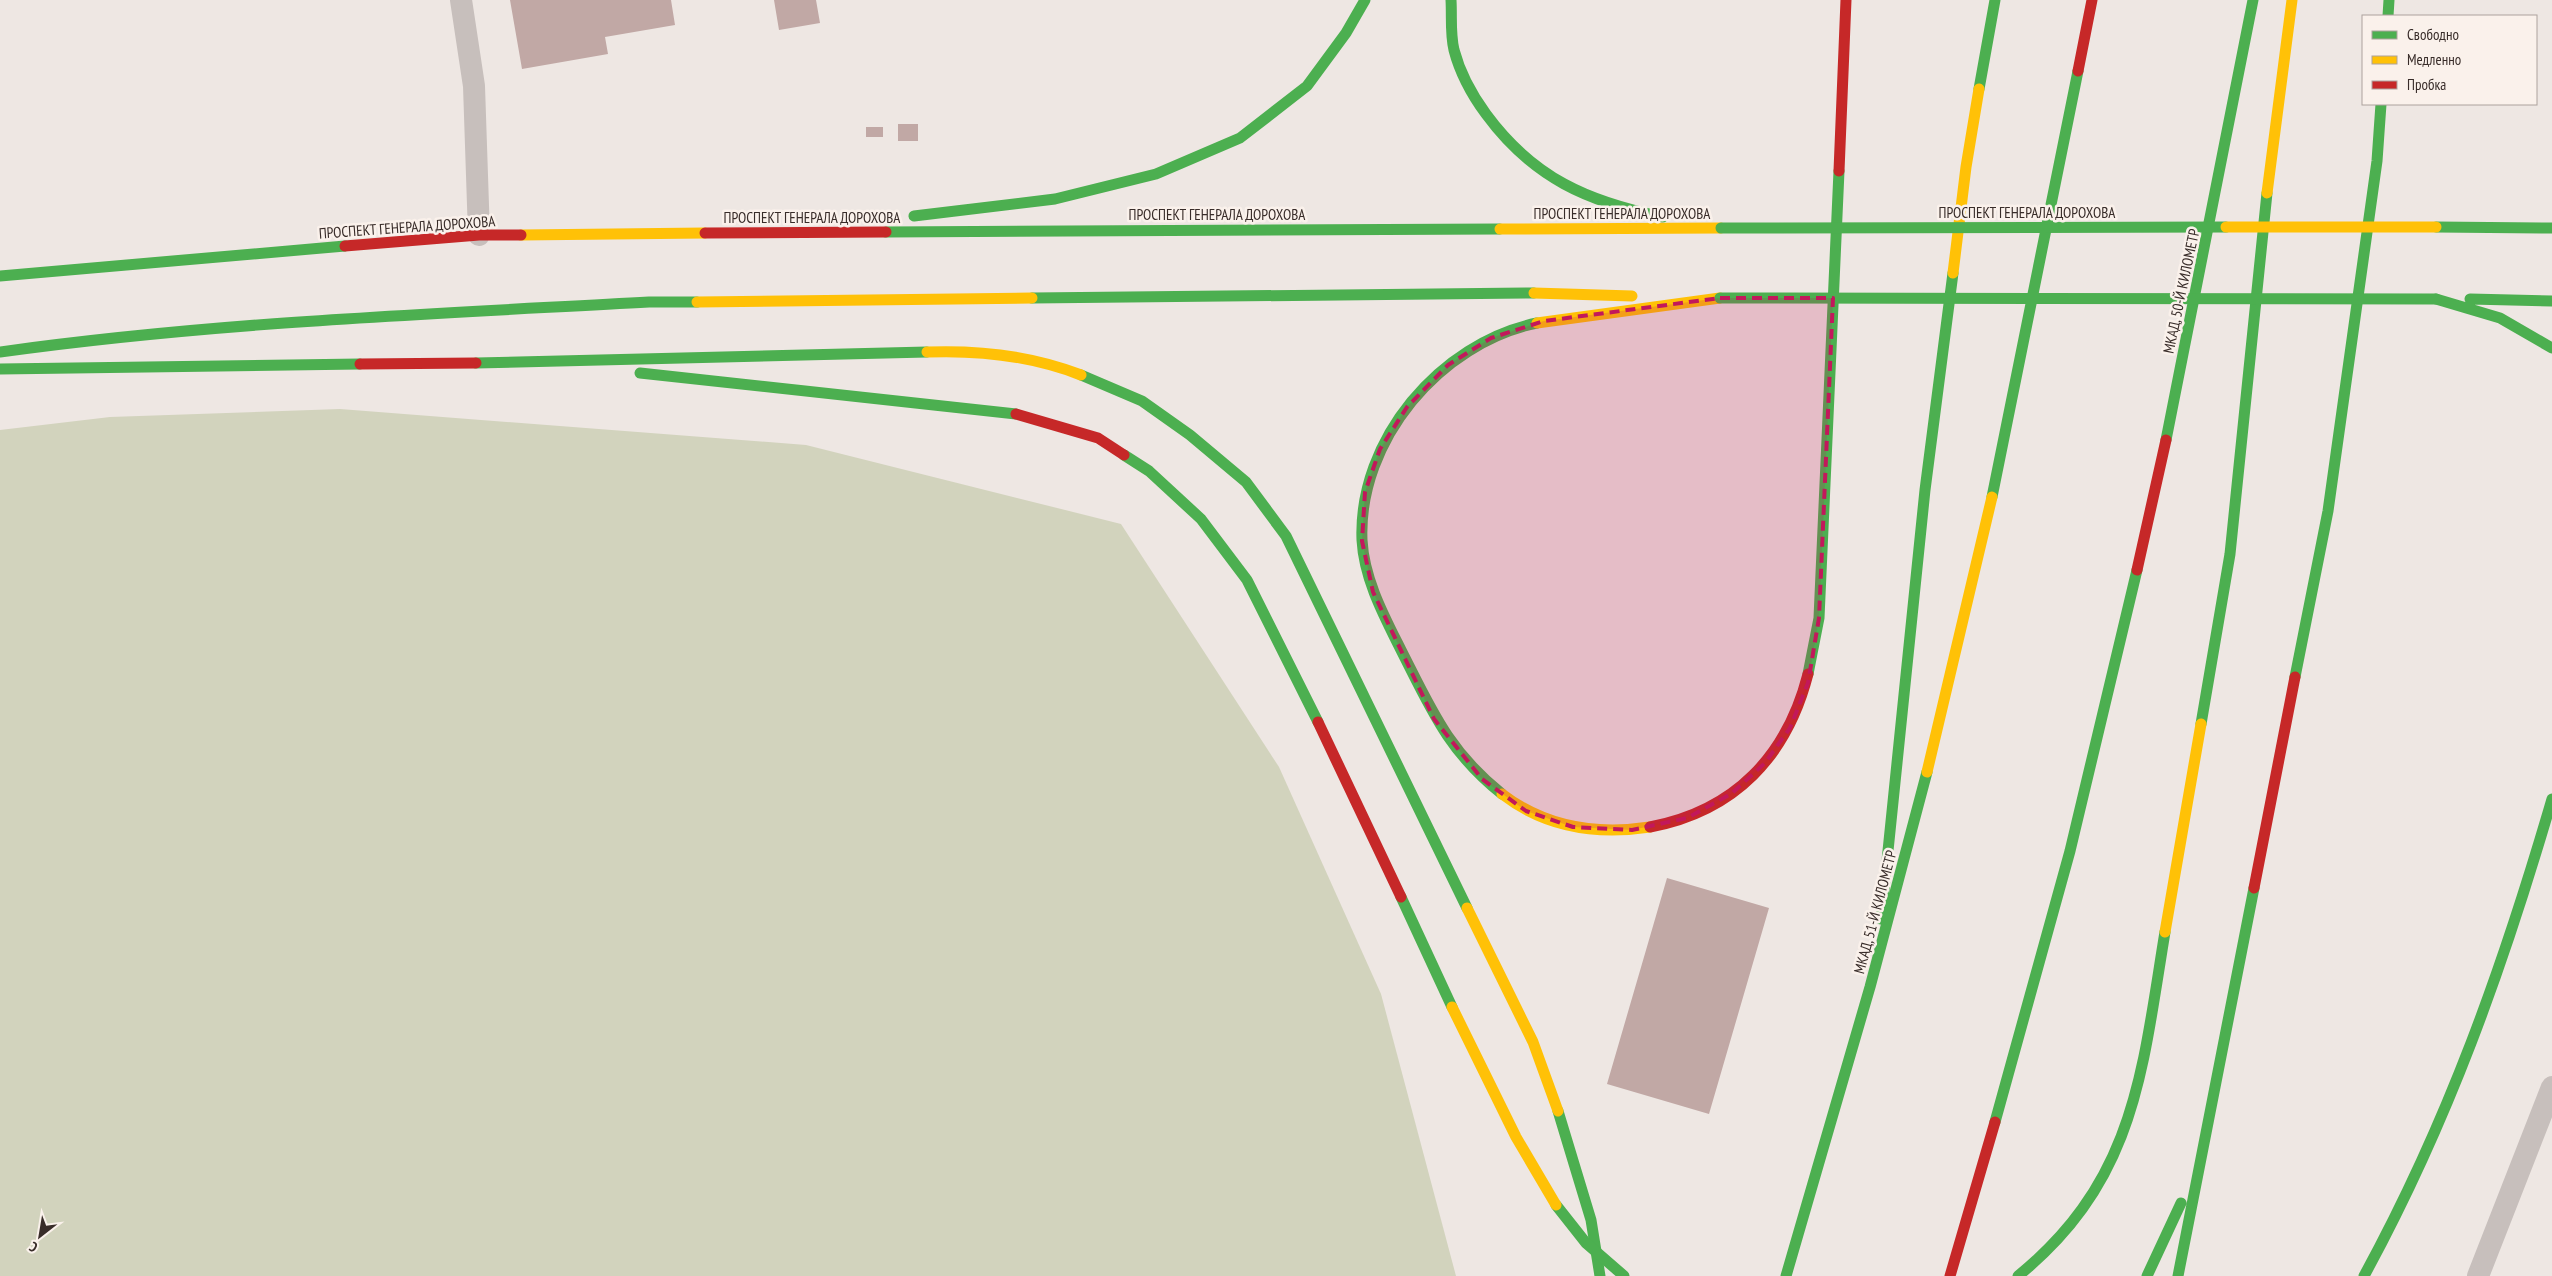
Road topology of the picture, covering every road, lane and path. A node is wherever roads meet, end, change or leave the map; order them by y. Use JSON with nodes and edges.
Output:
{"nodes":[{"id":1,"x":461,"y":0,"type":"edge"},
{"id":2,"x":1365,"y":0,"type":"edge"},
{"id":3,"x":1451,"y":0,"type":"edge"},
{"id":4,"x":1846,"y":0,"type":"edge"},
{"id":5,"x":1995,"y":0,"type":"edge"},
{"id":6,"x":2092,"y":0,"type":"edge"},
{"id":7,"x":2253,"y":0,"type":"edge"},
{"id":8,"x":2292,"y":0,"type":"edge"},
{"id":9,"x":2390,"y":0,"type":"edge"},
{"id":10,"x":2388,"y":15,"type":"edge"},
{"id":11,"x":2381,"y":105,"type":"edge"},
{"id":12,"x":899,"y":218,"type":"dead end"},
{"id":13,"x":2552,"y":218,"type":"edge"},
{"id":14,"x":880,"y":220,"type":"dead end"},
{"id":15,"x":1721,"y":228,"type":"junction"},
{"id":16,"x":2520,"y":228,"type":"junction"},
{"id":17,"x":2552,"y":228,"type":"edge"},
{"id":18,"x":782,"y":232,"type":"junction"},
{"id":19,"x":479,"y":235,"type":"junction"},
{"id":20,"x":0,"y":276,"type":"edge"},
{"id":21,"x":1720,"y":298,"type":"junction"},
{"id":22,"x":2436,"y":299,"type":"junction"},
{"id":23,"x":2552,"y":301,"type":"edge"},
{"id":24,"x":2552,"y":348,"type":"edge"},
{"id":25,"x":0,"y":352,"type":"edge"},
{"id":26,"x":544,"y":362,"type":"junction"},
{"id":27,"x":0,"y":369,"type":"edge"},
{"id":28,"x":2552,"y":799,"type":"edge"},
{"id":29,"x":1876,"y":963,"type":"junction"},
{"id":30,"x":2552,"y":1087,"type":"edge"},
{"id":31,"x":2198,"y":1168,"type":"junction"},
{"id":32,"x":1600,"y":1276,"type":"edge"},
{"id":33,"x":1624,"y":1276,"type":"edge"},
{"id":34,"x":1786,"y":1276,"type":"edge"},
{"id":35,"x":1950,"y":1276,"type":"edge"},
{"id":36,"x":2018,"y":1276,"type":"edge"},
{"id":37,"x":2147,"y":1276,"type":"edge"},
{"id":38,"x":2178,"y":1276,"type":"edge"},
{"id":39,"x":2364,"y":1276,"type":"edge"},
{"id":40,"x":2478,"y":1276,"type":"edge"}],
"edges":[{"from":1,"to":19,"type":"lane"},
{"from":2,"to":12,"type":"main road"},
{"from":3,"to":15,"type":"main road"},
{"from":4,"to":21,"type":"main road"},
{"from":5,"to":29,"type":"main road"},
{"from":6,"to":29,"type":"main road","name":"МКАД, 51-Й КИЛОМЕТР"},
{"from":7,"to":35,"type":"main road","name":"МКАД, 50-Й КИЛОМЕТР"},
{"from":8,"to":36,"type":"main road"},
{"from":9,"to":10,"type":"main road"},
{"from":11,"to":31,"type":"main road"},
{"from":13,"to":16,"type":"main road"},
{"from":14,"to":18,"type":"main road"},
{"from":15,"to":16,"type":"main road","name":"ПРОСПЕКТ ГЕНЕРАЛА ДОРОХОВА","bridge":true},
{"from":15,"to":18,"type":"main road","name":"ПРОСПЕКТ ГЕНЕРАЛА ДОРОХОВА"},
{"from":16,"to":17,"type":"main road","name":"ПРОСПЕКТ ГЕНЕРАЛА ДОРОХОВА"},
{"from":18,"to":19,"type":"main road","name":"ПРОСПЕКТ ГЕНЕРАЛА ДОРОХОВА"},
{"from":19,"to":20,"type":"main road","name":"ПРОСПЕКТ ГЕНЕРАЛА ДОРОХОВА"},
{"from":21,"to":22,"type":"main road","bridge":true},
{"from":21,"to":25,"type":"main road"},
{"from":22,"to":23,"type":"main road"},
{"from":22,"to":24,"type":"main road"},
{"from":26,"to":27,"type":"main road"},
{"from":26,"to":32,"type":"main road"},
{"from":26,"to":33,"type":"main road","bridge":true},
{"from":28,"to":39,"type":"main road"},
{"from":29,"to":34,"type":"main road","name":"МКАД, 51-Й КИЛОМЕТР"},
{"from":30,"to":40,"type":"lane"},
{"from":31,"to":37,"type":"main road"},
{"from":31,"to":38,"type":"main road"}]}
